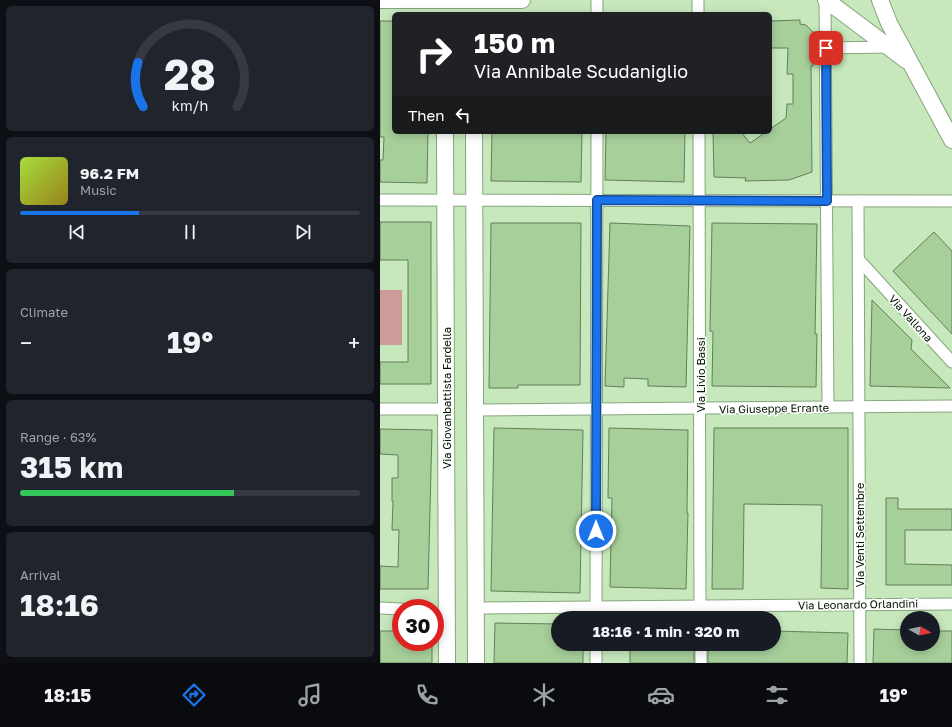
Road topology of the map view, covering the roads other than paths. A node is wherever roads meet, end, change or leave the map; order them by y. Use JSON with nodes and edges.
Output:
{"nodes":[{"id":1,"x":380,"y":0,"type":"edge"},
{"id":2,"x":445,"y":0,"type":"edge"},
{"id":3,"x":474,"y":0,"type":"edge"},
{"id":4,"x":522,"y":0,"type":"edge"},
{"id":5,"x":598,"y":0,"type":"edge"},
{"id":6,"x":698,"y":0,"type":"edge"},
{"id":7,"x":826,"y":0,"type":"edge"},
{"id":8,"x":880,"y":0,"type":"edge"},
{"id":9,"x":445,"y":12,"type":"edge"},
{"id":10,"x":474,"y":12,"type":"edge"},
{"id":11,"x":598,"y":12,"type":"edge"},
{"id":12,"x":698,"y":12,"type":"edge"},
{"id":13,"x":889,"y":47,"type":"junction"},
{"id":14,"x":826,"y":48,"type":"junction"},
{"id":15,"x":911,"y":63,"type":"junction"},
{"id":16,"x":445,"y":134,"type":"edge"},
{"id":17,"x":474,"y":134,"type":"edge"},
{"id":18,"x":597,"y":134,"type":"edge"},
{"id":19,"x":699,"y":134,"type":"edge"},
{"id":20,"x":952,"y":140,"type":"edge"},
{"id":21,"x":380,"y":200,"type":"edge"},
{"id":22,"x":445,"y":200,"type":"junction"},
{"id":23,"x":475,"y":200,"type":"junction"},
{"id":24,"x":597,"y":200,"type":"junction"},
{"id":25,"x":699,"y":200,"type":"junction"},
{"id":26,"x":827,"y":201,"type":"junction"},
{"id":27,"x":858,"y":201,"type":"junction"},
{"id":28,"x":952,"y":201,"type":"edge"},
{"id":29,"x":858,"y":260,"type":"junction"},
{"id":30,"x":952,"y":362,"type":"edge"},
{"id":31,"x":952,"y":406,"type":"edge"},
{"id":32,"x":828,"y":407,"type":"junction"},
{"id":33,"x":859,"y":407,"type":"junction"},
{"id":34,"x":700,"y":408,"type":"junction"},
{"id":35,"x":380,"y":409,"type":"edge"},
{"id":36,"x":446,"y":409,"type":"junction"},
{"id":37,"x":596,"y":409,"type":"junction"},
{"id":38,"x":476,"y":410,"type":"junction"},
{"id":39,"x":441,"y":599,"type":"edge"},
{"id":40,"x":860,"y":604,"type":"junction"},
{"id":41,"x":952,"y":604,"type":"edge"},
{"id":42,"x":700,"y":606,"type":"junction"},
{"id":43,"x":380,"y":608,"type":"edge"},
{"id":44,"x":476,"y":608,"type":"junction"},
{"id":45,"x":392,"y":609,"type":"edge"},
{"id":46,"x":566,"y":611,"type":"edge"},
{"id":47,"x":596,"y":611,"type":"edge"},
{"id":48,"x":613,"y":611,"type":"edge"},
{"id":49,"x":700,"y":611,"type":"edge"},
{"id":50,"x":444,"y":636,"type":"edge"},
{"id":51,"x":596,"y":651,"type":"edge"},
{"id":52,"x":701,"y":651,"type":"edge"},
{"id":53,"x":447,"y":663,"type":"edge"},
{"id":54,"x":476,"y":663,"type":"edge"},
{"id":55,"x":596,"y":663,"type":"edge"},
{"id":56,"x":701,"y":663,"type":"edge"},
{"id":57,"x":860,"y":663,"type":"edge"}],
"edges":[{"from":1,"to":2,"type":"main road"},
{"from":2,"to":3,"type":"main road"},
{"from":2,"to":9,"type":"main road"},
{"from":3,"to":4,"type":"main road"},
{"from":3,"to":10,"type":"main road"},
{"from":5,"to":11,"type":"street"},
{"from":6,"to":12,"type":"street"},
{"from":7,"to":13,"type":"main road"},
{"from":7,"to":14,"type":"street"},
{"from":8,"to":15,"type":"main road"},
{"from":13,"to":14,"type":"street"},
{"from":13,"to":15,"type":"main road"},
{"from":14,"to":26,"type":"street"},
{"from":15,"to":20,"type":"main road"},
{"from":16,"to":22,"type":"main road","name":"Via Giovanbattista Fardella"},
{"from":17,"to":23,"type":"main road"},
{"from":18,"to":24,"type":"street"},
{"from":19,"to":25,"type":"street","name":"Via Livio Bassi"},
{"from":21,"to":22,"type":"street"},
{"from":22,"to":23,"type":"street"},
{"from":22,"to":36,"type":"main road","name":"Via Giovanbattista Fardella"},
{"from":23,"to":24,"type":"street"},
{"from":23,"to":38,"type":"main road"},
{"from":24,"to":25,"type":"street"},
{"from":24,"to":37,"type":"street"},
{"from":25,"to":26,"type":"street"},
{"from":25,"to":34,"type":"street","name":"Via Livio Bassi"},
{"from":26,"to":27,"type":"street"},
{"from":26,"to":32,"type":"street"},
{"from":27,"to":28,"type":"street"},
{"from":27,"to":29,"type":"street","name":"Via Venti Settembre"},
{"from":29,"to":30,"type":"street","name":"Via Vallona"},
{"from":29,"to":33,"type":"street","name":"Via Venti Settembre"},
{"from":31,"to":33,"type":"street","name":"Via Giuseppe Errante"},
{"from":32,"to":33,"type":"street","name":"Via Giuseppe Errante"},
{"from":32,"to":34,"type":"street","name":"Via Giuseppe Errante"},
{"from":33,"to":40,"type":"street","name":"Via Venti Settembre"},
{"from":34,"to":37,"type":"street","name":"Via Giuseppe Errante"},
{"from":34,"to":42,"type":"street","name":"Via Livio Bassi"},
{"from":35,"to":36,"type":"street"},
{"from":36,"to":39,"type":"main road","name":"Via Giovanbattista Fardella"},
{"from":37,"to":38,"type":"street","name":"Via Giuseppe Errante"},
{"from":37,"to":47,"type":"street"},
{"from":38,"to":44,"type":"main road"},
{"from":40,"to":41,"type":"street","name":"Via Leonardo Orlandini"},
{"from":40,"to":42,"type":"street","name":"Via Leonardo Orlandini"},
{"from":40,"to":57,"type":"street","name":"Via Venti Settembre"},
{"from":42,"to":48,"type":"street","name":"Via Leonardo Orlandini"},
{"from":42,"to":49,"type":"street","name":"Via Livio Bassi"},
{"from":43,"to":45,"type":"street"},
{"from":44,"to":46,"type":"street","name":"Via Leonardo Orlandini"},
{"from":44,"to":54,"type":"main road"},
{"from":50,"to":53,"type":"main road","name":"Via Giovanbattista Fardella"},
{"from":51,"to":55,"type":"street"},
{"from":52,"to":56,"type":"street"}]}
